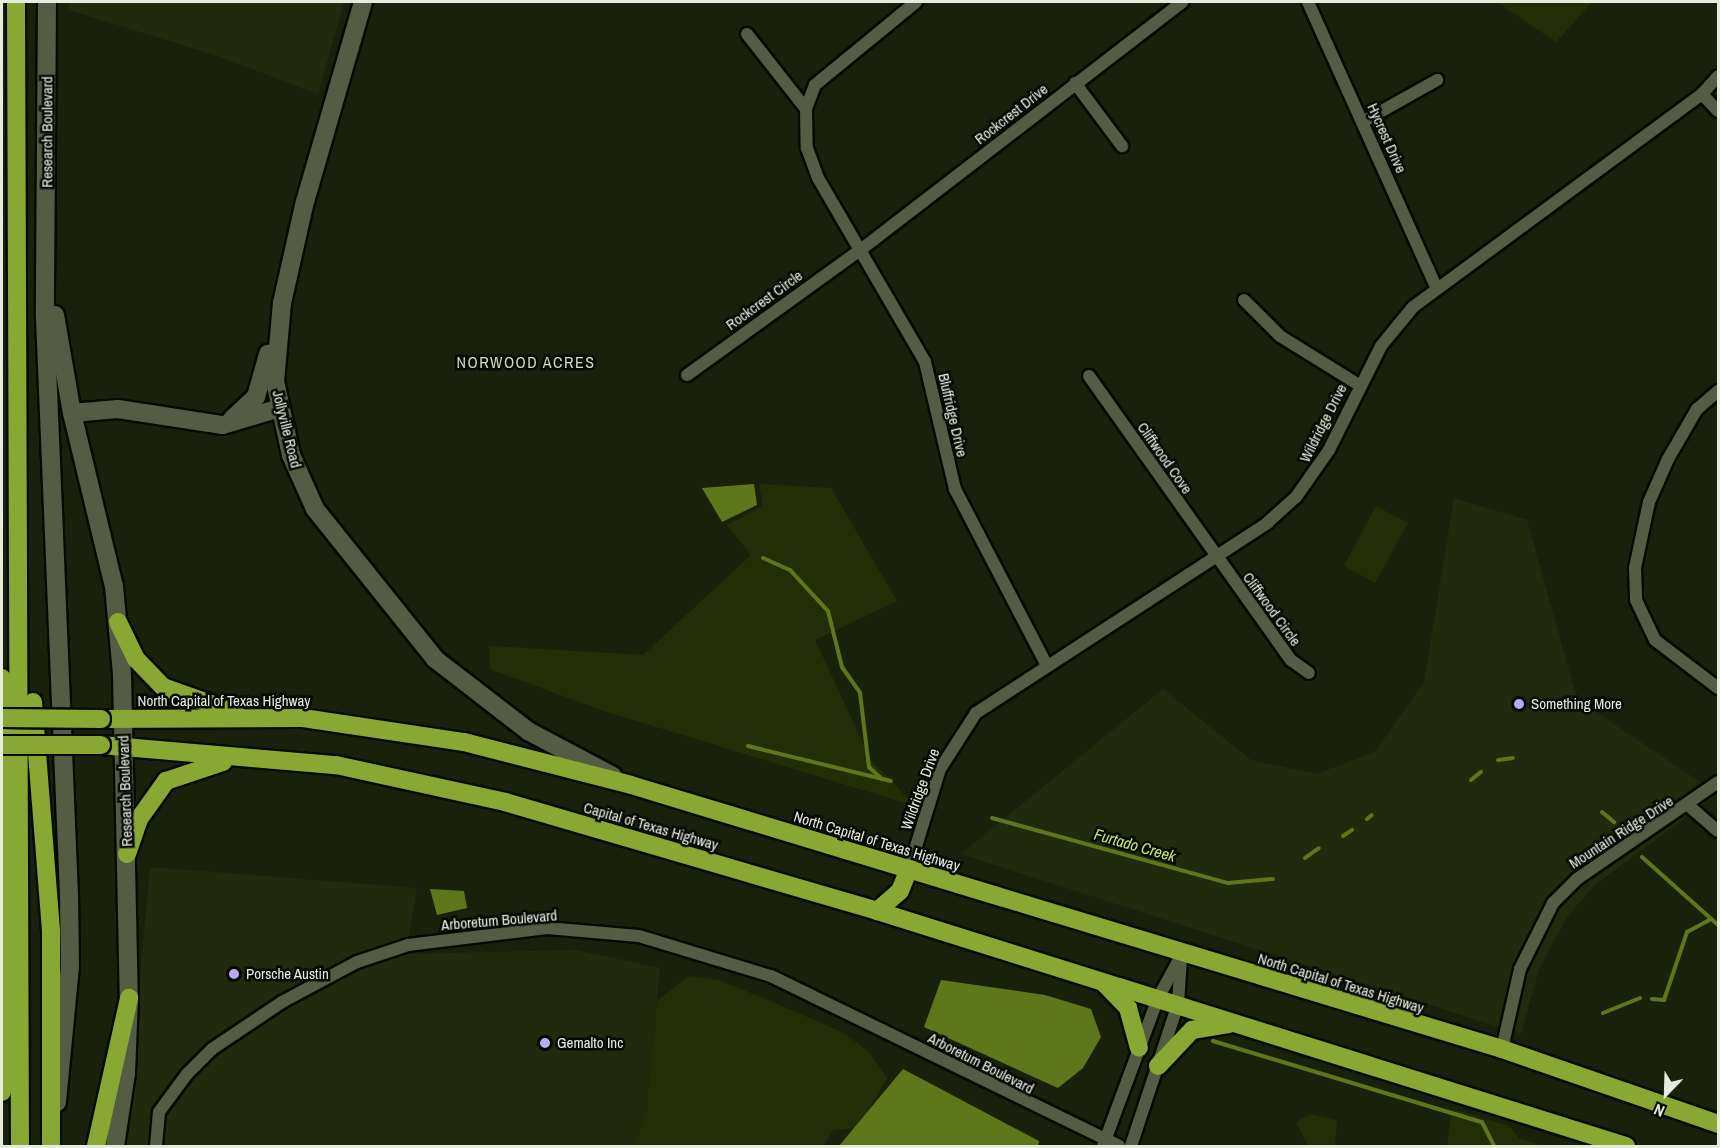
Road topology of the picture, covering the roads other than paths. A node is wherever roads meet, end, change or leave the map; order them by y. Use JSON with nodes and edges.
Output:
{"nodes":[{"id":1,"x":16,"y":2,"type":"edge"},
{"id":2,"x":47,"y":2,"type":"edge"},
{"id":3,"x":363,"y":2,"type":"edge"},
{"id":4,"x":916,"y":2,"type":"edge"},
{"id":5,"x":1182,"y":2,"type":"edge"},
{"id":6,"x":1308,"y":2,"type":"edge"},
{"id":7,"x":747,"y":34,"type":"dead end"},
{"id":8,"x":1719,"y":76,"type":"edge"},
{"id":9,"x":1437,"y":80,"type":"dead end"},
{"id":10,"x":1075,"y":83,"type":"junction"},
{"id":11,"x":1702,"y":94,"type":"junction"},
{"id":12,"x":806,"y":109,"type":"junction"},
{"id":13,"x":1719,"y":111,"type":"edge"},
{"id":14,"x":1364,"y":121,"type":"junction"},
{"id":15,"x":1122,"y":146,"type":"dead end"},
{"id":16,"x":859,"y":251,"type":"junction"},
{"id":17,"x":48,"y":262,"type":"junction"},
{"id":18,"x":1436,"y":287,"type":"junction"},
{"id":19,"x":1244,"y":300,"type":"dead end"},
{"id":20,"x":278,"y":336,"type":"junction"},
{"id":21,"x":687,"y":375,"type":"dead end"},
{"id":22,"x":1089,"y":376,"type":"dead end"},
{"id":23,"x":1359,"y":385,"type":"junction"},
{"id":24,"x":1719,"y":391,"type":"edge"},
{"id":25,"x":280,"y":408,"type":"junction"},
{"id":26,"x":72,"y":413,"type":"junction"},
{"id":27,"x":223,"y":425,"type":"junction"},
{"id":28,"x":1216,"y":557,"type":"junction"},
{"id":29,"x":118,"y":622,"type":"junction"},
{"id":30,"x":21,"y":664,"type":"junction"},
{"id":31,"x":1046,"y":664,"type":"junction"},
{"id":32,"x":1309,"y":673,"type":"dead end"},
{"id":33,"x":2,"y":678,"type":"edge"},
{"id":34,"x":1719,"y":688,"type":"edge"},
{"id":35,"x":246,"y":717,"type":"junction"},
{"id":36,"x":2,"y":718,"type":"edge"},
{"id":37,"x":124,"y":719,"type":"junction"},
{"id":38,"x":2,"y":745,"type":"edge"},
{"id":39,"x":122,"y":745,"type":"junction"},
{"id":40,"x":254,"y":757,"type":"junction"},
{"id":41,"x":1719,"y":782,"type":"edge"},
{"id":42,"x":631,"y":785,"type":"junction"},
{"id":43,"x":1689,"y":806,"type":"junction"},
{"id":44,"x":1719,"y":831,"type":"edge"},
{"id":45,"x":127,"y":854,"type":"junction"},
{"id":46,"x":909,"y":869,"type":"junction"},
{"id":47,"x":877,"y":911,"type":"junction"},
{"id":48,"x":1182,"y":954,"type":"junction"},
{"id":49,"x":1101,"y":980,"type":"junction"},
{"id":50,"x":129,"y":998,"type":"junction"},
{"id":51,"x":1158,"y":998,"type":"junction"},
{"id":52,"x":1178,"y":1004,"type":"junction"},
{"id":53,"x":1239,"y":1023,"type":"junction"},
{"id":54,"x":1139,"y":1048,"type":"junction"},
{"id":55,"x":1502,"y":1049,"type":"junction"},
{"id":56,"x":1158,"y":1066,"type":"junction"},
{"id":57,"x":2,"y":1092,"type":"edge"},
{"id":58,"x":1719,"y":1124,"type":"edge"},
{"id":59,"x":1104,"y":1144,"type":"edge"},
{"id":60,"x":51,"y":1145,"type":"edge"},
{"id":61,"x":20,"y":1146,"type":"edge"},
{"id":62,"x":96,"y":1146,"type":"edge"},
{"id":63,"x":115,"y":1146,"type":"edge"},
{"id":64,"x":156,"y":1146,"type":"edge"},
{"id":65,"x":1119,"y":1146,"type":"edge"},
{"id":66,"x":1131,"y":1146,"type":"edge"},
{"id":67,"x":1626,"y":1146,"type":"edge"}],
"edges":[{"from":1,"to":30,"type":"highway"},
{"from":2,"to":17,"type":"main road","name":"Research Boulevard"},
{"from":3,"to":20,"type":"main road","name":"Jollyville Road"},
{"from":4,"to":12,"type":"street"},
{"from":5,"to":10,"type":"street","name":"Rockcrest Drive"},
{"from":6,"to":14,"type":"street","name":"Hycrest Drive"},
{"from":7,"to":12,"type":"street"},
{"from":8,"to":11,"type":"street","name":"Wildridge Drive"},
{"from":9,"to":14,"type":"street"},
{"from":10,"to":15,"type":"street"},
{"from":10,"to":16,"type":"street","name":"Rockcrest Drive"},
{"from":11,"to":13,"type":"street"},
{"from":11,"to":18,"type":"street","name":"Wildridge Drive"},
{"from":12,"to":16,"type":"street","name":"Bluffridge Drive"},
{"from":14,"to":18,"type":"street","name":"Hycrest Drive"},
{"from":16,"to":21,"type":"street","name":"Rockcrest Circle"},
{"from":16,"to":31,"type":"street","name":"Bluffridge Drive"},
{"from":17,"to":26,"type":"main road","name":"Research Boulevard"},
{"from":17,"to":60,"type":"main road","name":"Research Boulevard"},
{"from":18,"to":23,"type":"street","name":"Wildridge Drive"},
{"from":19,"to":23,"type":"street"},
{"from":20,"to":25,"type":"main road","name":"Jollyville Road"},
{"from":20,"to":27,"type":"main road"},
{"from":22,"to":28,"type":"street","name":"Cliffwood Cove"},
{"from":23,"to":28,"type":"street","name":"Wildridge Drive"},
{"from":24,"to":34,"type":"street"},
{"from":25,"to":27,"type":"main road"},
{"from":25,"to":42,"type":"main road","name":"Jollyville Road"},
{"from":26,"to":27,"type":"main road"},
{"from":26,"to":29,"type":"main road","name":"Research Boulevard"},
{"from":28,"to":31,"type":"street","name":"Wildridge Drive"},
{"from":28,"to":32,"type":"street","name":"Cliffwood Circle"},
{"from":29,"to":35,"type":"highway"},
{"from":29,"to":37,"type":"main road","name":"Research Boulevard"},
{"from":30,"to":60,"type":"highway"},
{"from":30,"to":61,"type":"highway"},
{"from":31,"to":46,"type":"street","name":"Wildridge Drive"},
{"from":33,"to":57,"type":"highway"},
{"from":35,"to":37,"type":"highway","name":"North Capital of Texas Highway"},
{"from":35,"to":42,"type":"highway","name":"North Capital of Texas Highway"},
{"from":36,"to":37,"type":"highway","name":"North Capital of Texas Highway","bridge":true},
{"from":37,"to":39,"type":"main road","name":"Research Boulevard"},
{"from":38,"to":39,"type":"highway","name":"Capital of Texas Highway","bridge":true},
{"from":39,"to":40,"type":"highway","name":"Capital of Texas Highway"},
{"from":39,"to":45,"type":"main road","name":"Research Boulevard"},
{"from":40,"to":45,"type":"highway"},
{"from":40,"to":47,"type":"highway","name":"Capital of Texas Highway"},
{"from":41,"to":43,"type":"street","name":"Mountain Ridge Drive"},
{"from":42,"to":46,"type":"highway","name":"North Capital of Texas Highway"},
{"from":43,"to":44,"type":"street"},
{"from":43,"to":55,"type":"street","name":"Mountain Ridge Drive"},
{"from":45,"to":50,"type":"main road","name":"Research Boulevard"},
{"from":46,"to":47,"type":"highway"},
{"from":46,"to":48,"type":"highway","name":"North Capital of Texas Highway"},
{"from":47,"to":49,"type":"highway","name":"Capital of Texas Highway"},
{"from":48,"to":51,"type":"street"},
{"from":48,"to":52,"type":"street"},
{"from":48,"to":55,"type":"highway","name":"North Capital of Texas Highway"},
{"from":49,"to":51,"type":"highway","name":"Capital of Texas Highway"},
{"from":49,"to":54,"type":"highway"},
{"from":50,"to":62,"type":"highway"},
{"from":50,"to":63,"type":"main road","name":"Research Boulevard"},
{"from":51,"to":52,"type":"highway","name":"Capital of Texas Highway"},
{"from":51,"to":54,"type":"street"},
{"from":52,"to":53,"type":"highway"},
{"from":52,"to":56,"type":"street"},
{"from":53,"to":56,"type":"highway"},
{"from":53,"to":67,"type":"highway"},
{"from":54,"to":59,"type":"street"},
{"from":55,"to":58,"type":"highway","name":"North Capital of Texas Highway"},
{"from":56,"to":66,"type":"street"},
{"from":59,"to":64,"type":"street","name":"Arboretum Boulevard"},
{"from":59,"to":65,"type":"street","name":"Arboretum Boulevard"}]}
